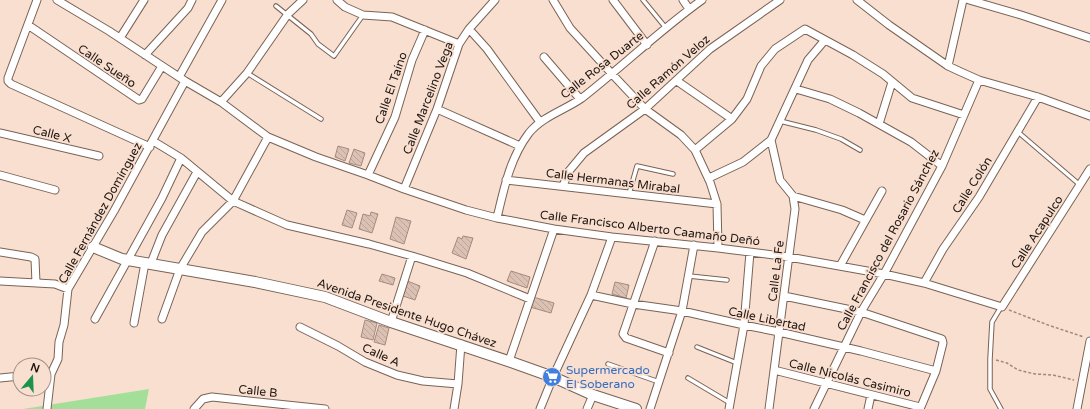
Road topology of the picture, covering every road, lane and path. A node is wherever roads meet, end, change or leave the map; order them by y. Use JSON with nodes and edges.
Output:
{"nodes":[{"id":1,"x":37,"y":0,"type":"edge"},
{"id":2,"x":57,"y":0,"type":"edge"},
{"id":3,"x":144,"y":0,"type":"edge"},
{"id":4,"x":192,"y":0,"type":"edge"},
{"id":5,"x":222,"y":0,"type":"edge"},
{"id":6,"x":303,"y":0,"type":"edge"},
{"id":7,"x":337,"y":0,"type":"edge"},
{"id":8,"x":495,"y":0,"type":"edge"},
{"id":9,"x":553,"y":0,"type":"edge"},
{"id":10,"x":613,"y":0,"type":"edge"},
{"id":11,"x":643,"y":0,"type":"edge"},
{"id":12,"x":683,"y":0,"type":"edge"},
{"id":13,"x":702,"y":0,"type":"edge"},
{"id":14,"x":780,"y":0,"type":"edge"},
{"id":15,"x":857,"y":0,"type":"edge"},
{"id":16,"x":963,"y":0,"type":"edge"},
{"id":17,"x":969,"y":0,"type":"edge"},
{"id":18,"x":276,"y":6,"type":"dead end"},
{"id":19,"x":689,"y":9,"type":"junction"},
{"id":20,"x":288,"y":14,"type":"junction"},
{"id":21,"x":363,"y":15,"type":"junction"},
{"id":22,"x":28,"y":25,"type":"junction"},
{"id":23,"x":666,"y":28,"type":"junction"},
{"id":24,"x":469,"y":29,"type":"junction"},
{"id":25,"x":425,"y":30,"type":"junction"},
{"id":26,"x":120,"y":38,"type":"junction"},
{"id":27,"x":1090,"y":38,"type":"edge"},
{"id":28,"x":825,"y":40,"type":"junction"},
{"id":29,"x":459,"y":44,"type":"junction"},
{"id":30,"x":646,"y":45,"type":"junction"},
{"id":31,"x":145,"y":55,"type":"junction"},
{"id":32,"x":544,"y":57,"type":"dead end"},
{"id":33,"x":162,"y":66,"type":"junction"},
{"id":34,"x":948,"y":66,"type":"junction"},
{"id":35,"x":247,"y":73,"type":"junction"},
{"id":36,"x":612,"y":74,"type":"junction"},
{"id":37,"x":182,"y":79,"type":"junction"},
{"id":38,"x":979,"y":80,"type":"junction"},
{"id":39,"x":677,"y":81,"type":"junction"},
{"id":40,"x":892,"y":82,"type":"junction"},
{"id":41,"x":796,"y":89,"type":"junction"},
{"id":42,"x":1038,"y":97,"type":"junction"},
{"id":43,"x":580,"y":99,"type":"junction"},
{"id":44,"x":221,"y":102,"type":"junction"},
{"id":45,"x":437,"y":109,"type":"junction"},
{"id":46,"x":645,"y":109,"type":"junction"},
{"id":47,"x":964,"y":115,"type":"junction"},
{"id":48,"x":1090,"y":116,"type":"edge"},
{"id":49,"x":732,"y":118,"type":"junction"},
{"id":50,"x":322,"y":119,"type":"dead end"},
{"id":51,"x":780,"y":121,"type":"junction"},
{"id":52,"x":540,"y":122,"type":"junction"},
{"id":53,"x":879,"y":124,"type":"junction"},
{"id":54,"x":0,"y":132,"type":"edge"},
{"id":55,"x":1018,"y":132,"type":"junction"},
{"id":56,"x":268,"y":137,"type":"junction"},
{"id":57,"x":771,"y":140,"type":"junction"},
{"id":58,"x":151,"y":144,"type":"junction"},
{"id":59,"x":520,"y":146,"type":"junction"},
{"id":60,"x":695,"y":150,"type":"junction"},
{"id":61,"x":860,"y":150,"type":"dead end"},
{"id":62,"x":99,"y":156,"type":"dead end"},
{"id":63,"x":181,"y":158,"type":"junction"},
{"id":64,"x":942,"y":166,"type":"junction"},
{"id":65,"x":1090,"y":169,"type":"edge"},
{"id":66,"x":197,"y":172,"type":"junction"},
{"id":67,"x":673,"y":174,"type":"dead end"},
{"id":68,"x":0,"y":175,"type":"edge"},
{"id":69,"x":368,"y":175,"type":"junction"},
{"id":70,"x":709,"y":178,"type":"junction"},
{"id":71,"x":506,"y":180,"type":"junction"},
{"id":72,"x":1080,"y":185,"type":"junction"},
{"id":73,"x":563,"y":186,"type":"junction"},
{"id":74,"x":404,"y":189,"type":"junction"},
{"id":75,"x":55,"y":190,"type":"dead end"},
{"id":76,"x":882,"y":191,"type":"dead end"},
{"id":77,"x":629,"y":194,"type":"junction"},
{"id":78,"x":793,"y":196,"type":"junction"},
{"id":79,"x":233,"y":201,"type":"junction"},
{"id":80,"x":717,"y":204,"type":"junction"},
{"id":81,"x":497,"y":218,"type":"junction"},
{"id":82,"x":865,"y":220,"type":"junction"},
{"id":83,"x":554,"y":229,"type":"junction"},
{"id":84,"x":612,"y":237,"type":"junction"},
{"id":85,"x":655,"y":241,"type":"junction"},
{"id":86,"x":694,"y":245,"type":"junction"},
{"id":87,"x":93,"y":248,"type":"junction"},
{"id":88,"x":718,"y":248,"type":"junction"},
{"id":89,"x":0,"y":252,"type":"edge"},
{"id":90,"x":750,"y":252,"type":"junction"},
{"id":91,"x":412,"y":256,"type":"junction"},
{"id":92,"x":789,"y":257,"type":"junction"},
{"id":93,"x":128,"y":260,"type":"junction"},
{"id":94,"x":148,"y":263,"type":"junction"},
{"id":95,"x":840,"y":266,"type":"junction"},
{"id":96,"x":180,"y":269,"type":"junction"},
{"id":97,"x":884,"y":274,"type":"junction"},
{"id":98,"x":689,"y":276,"type":"junction"},
{"id":99,"x":727,"y":280,"type":"dead end"},
{"id":100,"x":0,"y":281,"type":"edge"},
{"id":101,"x":36,"y":283,"type":"junction"},
{"id":102,"x":924,"y":284,"type":"junction"},
{"id":103,"x":68,"y":289,"type":"junction"},
{"id":104,"x":592,"y":294,"type":"junction"},
{"id":105,"x":784,"y":296,"type":"junction"},
{"id":106,"x":530,"y":299,"type":"junction"},
{"id":107,"x":633,"y":304,"type":"junction"},
{"id":108,"x":1002,"y":307,"type":"junction"},
{"id":109,"x":682,"y":311,"type":"junction"},
{"id":110,"x":861,"y":312,"type":"junction"},
{"id":111,"x":95,"y":319,"type":"dead end"},
{"id":112,"x":162,"y":319,"type":"dead end"},
{"id":113,"x":391,"y":322,"type":"junction"},
{"id":114,"x":134,"y":323,"type":"dead end"},
{"id":115,"x":744,"y":325,"type":"junction"},
{"id":116,"x":300,"y":327,"type":"dead end"},
{"id":117,"x":779,"y":332,"type":"junction"},
{"id":118,"x":1090,"y":340,"type":"edge"},
{"id":119,"x":461,"y":344,"type":"junction"},
{"id":120,"x":697,"y":346,"type":"dead end"},
{"id":121,"x":844,"y":347,"type":"junction"},
{"id":122,"x":669,"y":353,"type":"junction"},
{"id":123,"x":990,"y":358,"type":"junction"},
{"id":124,"x":509,"y":361,"type":"junction"},
{"id":125,"x":737,"y":363,"type":"junction"},
{"id":126,"x":608,"y":364,"type":"dead end"},
{"id":127,"x":52,"y":368,"type":"edge"},
{"id":128,"x":774,"y":370,"type":"junction"},
{"id":129,"x":936,"y":372,"type":"junction"},
{"id":130,"x":12,"y":377,"type":"edge"},
{"id":131,"x":553,"y":377,"type":"junction"},
{"id":132,"x":0,"y":378,"type":"edge"},
{"id":133,"x":688,"y":378,"type":"dead end"},
{"id":134,"x":659,"y":382,"type":"junction"},
{"id":135,"x":1082,"y":382,"type":"junction"},
{"id":136,"x":826,"y":383,"type":"junction"},
{"id":137,"x":458,"y":384,"type":"junction"},
{"id":138,"x":593,"y":395,"type":"junction"},
{"id":139,"x":871,"y":395,"type":"junction"},
{"id":140,"x":47,"y":397,"type":"edge"},
{"id":141,"x":730,"y":406,"type":"edge"},
{"id":142,"x":920,"y":408,"type":"edge"},
{"id":143,"x":47,"y":409,"type":"edge"},
{"id":144,"x":194,"y":409,"type":"edge"},
{"id":145,"x":324,"y":409,"type":"edge"},
{"id":146,"x":454,"y":409,"type":"edge"},
{"id":147,"x":540,"y":409,"type":"edge"},
{"id":148,"x":587,"y":409,"type":"edge"},
{"id":149,"x":636,"y":409,"type":"edge"},
{"id":150,"x":650,"y":409,"type":"edge"},
{"id":151,"x":769,"y":409,"type":"edge"},
{"id":152,"x":814,"y":409,"type":"edge"},
{"id":153,"x":868,"y":409,"type":"edge"},
{"id":154,"x":1001,"y":409,"type":"edge"},
{"id":155,"x":1077,"y":409,"type":"edge"}],
"edges":[{"from":1,"to":22,"type":"street"},
{"from":2,"to":26,"type":"street","name":"Calle Francisco Alberto Caamaño Deñó"},
{"from":3,"to":26,"type":"street"},
{"from":4,"to":31,"type":"street"},
{"from":5,"to":37,"type":"street","name":"Calle Fernández Domínguez"},
{"from":6,"to":20,"type":"street"},
{"from":7,"to":21,"type":"street"},
{"from":8,"to":24,"type":"street","name":"Calle Marcelino Vega"},
{"from":9,"to":36,"type":"street"},
{"from":10,"to":30,"type":"street"},
{"from":11,"to":23,"type":"lane"},
{"from":12,"to":19,"type":"street"},
{"from":13,"to":19,"type":"street","name":"Calle Rosa Duarte"},
{"from":14,"to":39,"type":"street","name":"Calle Ramón Veloz"},
{"from":15,"to":34,"type":"street"},
{"from":16,"to":34,"type":"street"},
{"from":17,"to":27,"type":"street"},
{"from":18,"to":20,"type":"lane"},
{"from":19,"to":23,"type":"street","name":"Calle Rosa Duarte"},
{"from":20,"to":21,"type":"lane"},
{"from":20,"to":35,"type":"street"},
{"from":21,"to":25,"type":"street"},
{"from":22,"to":33,"type":"street","name":"Calle Sueño"},
{"from":22,"to":58,"type":"street"},
{"from":23,"to":30,"type":"street","name":"Calle Rosa Duarte"},
{"from":24,"to":29,"type":"street","name":"Calle Marcelino Vega"},
{"from":24,"to":52,"type":"street"},
{"from":25,"to":29,"type":"street"},
{"from":25,"to":69,"type":"street","name":"Calle El Taíno"},
{"from":26,"to":31,"type":"street","name":"Calle Francisco Alberto Caamaño Deñó"},
{"from":28,"to":40,"type":"street"},
{"from":28,"to":41,"type":"street"},
{"from":28,"to":49,"type":"street"},
{"from":29,"to":45,"type":"street","name":"Calle Marcelino Vega"},
{"from":30,"to":36,"type":"street","name":"Calle Rosa Duarte"},
{"from":31,"to":33,"type":"street","name":"Calle Francisco Alberto Caamaño Deñó"},
{"from":32,"to":43,"type":"street"},
{"from":33,"to":37,"type":"street","name":"Calle Francisco Alberto Caamaño Deñó"},
{"from":34,"to":38,"type":"street"},
{"from":35,"to":44,"type":"street"},
{"from":35,"to":50,"type":"lane"},
{"from":36,"to":43,"type":"street","name":"Calle Rosa Duarte"},
{"from":36,"to":46,"type":"street"},
{"from":37,"to":44,"type":"street","name":"Calle Francisco Alberto Caamaño Deñó"},
{"from":37,"to":58,"type":"street","name":"Calle Fernández Domínguez"},
{"from":38,"to":42,"type":"street"},
{"from":38,"to":47,"type":"street","name":"Calle Francisco del Rosario Sánchez"},
{"from":39,"to":46,"type":"street","name":"Calle Ramón Veloz"},
{"from":39,"to":49,"type":"street"},
{"from":40,"to":47,"type":"street"},
{"from":40,"to":53,"type":"street"},
{"from":41,"to":51,"type":"street"},
{"from":41,"to":53,"type":"street"},
{"from":42,"to":48,"type":"street"},
{"from":42,"to":55,"type":"street","name":"Calle Colón"},
{"from":43,"to":52,"type":"street","name":"Calle Rosa Duarte"},
{"from":44,"to":56,"type":"street","name":"Calle Francisco Alberto Caamaño Deñó"},
{"from":45,"to":59,"type":"street"},
{"from":45,"to":74,"type":"street","name":"Calle Marcelino Vega"},
{"from":46,"to":60,"type":"street"},
{"from":46,"to":73,"type":"street","name":"Calle Ramón Veloz"},
{"from":47,"to":64,"type":"street","name":"Calle Francisco del Rosario Sánchez"},
{"from":49,"to":60,"type":"street"},
{"from":51,"to":57,"type":"street"},
{"from":51,"to":61,"type":"lane"},
{"from":52,"to":59,"type":"street","name":"Calle Rosa Duarte"},
{"from":53,"to":64,"type":"street"},
{"from":54,"to":62,"type":"street","name":"Calle X"},
{"from":55,"to":72,"type":"lane"},
{"from":55,"to":102,"type":"street","name":"Calle Colón"},
{"from":56,"to":69,"type":"street","name":"Calle Francisco Alberto Caamaño Deñó"},
{"from":56,"to":79,"type":"street"},
{"from":57,"to":70,"type":"street"},
{"from":57,"to":78,"type":"street"},
{"from":58,"to":63,"type":"street"},
{"from":58,"to":87,"type":"street","name":"Calle Fernández Domínguez"},
{"from":59,"to":71,"type":"street","name":"Calle Rosa Duarte"},
{"from":60,"to":70,"type":"street"},
{"from":63,"to":66,"type":"street"},
{"from":63,"to":93,"type":"street"},
{"from":64,"to":97,"type":"street","name":"Calle Francisco del Rosario Sánchez"},
{"from":65,"to":72,"type":"street","name":"Calle Acapulco"},
{"from":66,"to":79,"type":"street"},
{"from":66,"to":94,"type":"street"},
{"from":67,"to":77,"type":"lane"},
{"from":68,"to":75,"type":"street"},
{"from":69,"to":74,"type":"street","name":"Calle Francisco Alberto Caamaño Deñó"},
{"from":70,"to":80,"type":"street"},
{"from":71,"to":73,"type":"street","name":"Calle Hermanas Mirabal"},
{"from":71,"to":81,"type":"street","name":"Calle Rosa Duarte"},
{"from":72,"to":108,"type":"street","name":"Calle Acapulco"},
{"from":73,"to":77,"type":"street","name":"Calle Hermanas Mirabal"},
{"from":74,"to":81,"type":"street","name":"Calle Francisco Alberto Caamaño Deñó"},
{"from":76,"to":82,"type":"street"},
{"from":77,"to":80,"type":"street","name":"Calle Hermanas Mirabal"},
{"from":78,"to":82,"type":"street"},
{"from":78,"to":92,"type":"street","name":"Calle La Fe"},
{"from":79,"to":91,"type":"street"},
{"from":79,"to":96,"type":"street"},
{"from":80,"to":88,"type":"street"},
{"from":81,"to":83,"type":"street","name":"Calle Francisco Alberto Caamaño Deñó"},
{"from":82,"to":95,"type":"street"},
{"from":83,"to":84,"type":"street","name":"Calle Francisco Alberto Caamaño Deñó"},
{"from":83,"to":106,"type":"street"},
{"from":84,"to":85,"type":"street","name":"Calle Francisco Alberto Caamaño Deñó"},
{"from":84,"to":104,"type":"street"},
{"from":85,"to":86,"type":"street","name":"Calle Francisco Alberto Caamaño Deñó"},
{"from":85,"to":107,"type":"street"},
{"from":86,"to":88,"type":"street","name":"Calle Francisco Alberto Caamaño Deñó"},
{"from":86,"to":98,"type":"street"},
{"from":87,"to":93,"type":"main road","name":"Avenida Presidente Hugo Chávez"},
{"from":87,"to":103,"type":"street","name":"Calle Fernández Domínguez"},
{"from":88,"to":90,"type":"street","name":"Calle Francisco Alberto Caamaño Deñó"},
{"from":89,"to":101,"type":"street"},
{"from":90,"to":92,"type":"street","name":"Calle Francisco Alberto Caamaño Deñó"},
{"from":90,"to":115,"type":"street"},
{"from":91,"to":106,"type":"street"},
{"from":91,"to":113,"type":"street"},
{"from":92,"to":95,"type":"street","name":"Calle Francisco Alberto Caamaño Deñó"},
{"from":92,"to":105,"type":"street","name":"Calle La Fe"},
{"from":93,"to":94,"type":"main road","name":"Avenida Presidente Hugo Chávez"},
{"from":93,"to":111,"type":"street"},
{"from":94,"to":96,"type":"main road","name":"Avenida Presidente Hugo Chávez"},
{"from":94,"to":114,"type":"street"},
{"from":95,"to":97,"type":"street","name":"Calle Francisco Alberto Caamaño Deñó"},
{"from":96,"to":112,"type":"street"},
{"from":96,"to":113,"type":"main road","name":"Avenida Presidente Hugo Chávez"},
{"from":97,"to":102,"type":"street","name":"Calle Francisco Alberto Caamaño Deñó"},
{"from":97,"to":110,"type":"street","name":"Calle Francisco del Rosario Sánchez"},
{"from":98,"to":99,"type":"lane"},
{"from":98,"to":109,"type":"street"},
{"from":100,"to":101,"type":"street"},
{"from":101,"to":103,"type":"street"},
{"from":102,"to":108,"type":"street","name":"Calle Francisco Alberto Caamaño Deñó"},
{"from":103,"to":127,"type":"street","name":"Calle Fernández Domínguez"},
{"from":104,"to":107,"type":"street","name":"Calle Libertad"},
{"from":104,"to":131,"type":"street"},
{"from":105,"to":110,"type":"street"},
{"from":105,"to":117,"type":"street","name":"Calle La Fe"},
{"from":106,"to":124,"type":"street"},
{"from":107,"to":109,"type":"street","name":"Calle Libertad"},
{"from":107,"to":122,"type":"street"},
{"from":108,"to":118,"type":"path"},
{"from":108,"to":123,"type":"lane"},
{"from":109,"to":115,"type":"street","name":"Calle Libertad"},
{"from":109,"to":122,"type":"street"},
{"from":110,"to":121,"type":"street","name":"Calle Francisco del Rosario Sánchez"},
{"from":110,"to":129,"type":"street"},
{"from":113,"to":119,"type":"main road","name":"Avenida Presidente Hugo Chávez"},
{"from":115,"to":117,"type":"street","name":"Calle Libertad"},
{"from":115,"to":125,"type":"street"},
{"from":116,"to":137,"type":"street","name":"Calle A"},
{"from":117,"to":121,"type":"street","name":"Calle Libertad"},
{"from":117,"to":128,"type":"street","name":"Calle La Fe"},
{"from":118,"to":135,"type":"street"},
{"from":119,"to":124,"type":"main road","name":"Avenida Presidente Hugo Chávez"},
{"from":119,"to":137,"type":"street"},
{"from":120,"to":125,"type":"lane"},
{"from":121,"to":129,"type":"street","name":"Calle Libertad"},
{"from":121,"to":136,"type":"street","name":"Calle Francisco del Rosario Sánchez"},
{"from":122,"to":134,"type":"street"},
{"from":123,"to":135,"type":"path"},
{"from":123,"to":154,"type":"lane"},
{"from":124,"to":131,"type":"main road","name":"Avenida Presidente Hugo Chávez"},
{"from":125,"to":141,"type":"street"},
{"from":126,"to":134,"type":"lane"},
{"from":128,"to":136,"type":"street","name":"Calle Nicolás Casimiro"},
{"from":128,"to":151,"type":"street","name":"Calle La Fe"},
{"from":129,"to":142,"type":"street"},
{"from":130,"to":132,"type":"street"},
{"from":131,"to":138,"type":"main road","name":"Avenida Presidente Hugo Chávez"},
{"from":131,"to":147,"type":"street"},
{"from":133,"to":141,"type":"lane"},
{"from":134,"to":150,"type":"street"},
{"from":135,"to":155,"type":"street"},
{"from":136,"to":139,"type":"street","name":"Calle Nicolás Casimiro"},
{"from":136,"to":152,"type":"street","name":"Calle Francisco del Rosario Sánchez"},
{"from":137,"to":146,"type":"street"},
{"from":138,"to":148,"type":"street"},
{"from":138,"to":149,"type":"main road","name":"Avenida Presidente Hugo Chávez"},
{"from":139,"to":142,"type":"street","name":"Calle Nicolás Casimiro"},
{"from":139,"to":153,"type":"street"},
{"from":140,"to":143,"type":"street","name":"Calle Fernández Domínguez"},
{"from":144,"to":145,"type":"street","name":"Calle B"}]}
